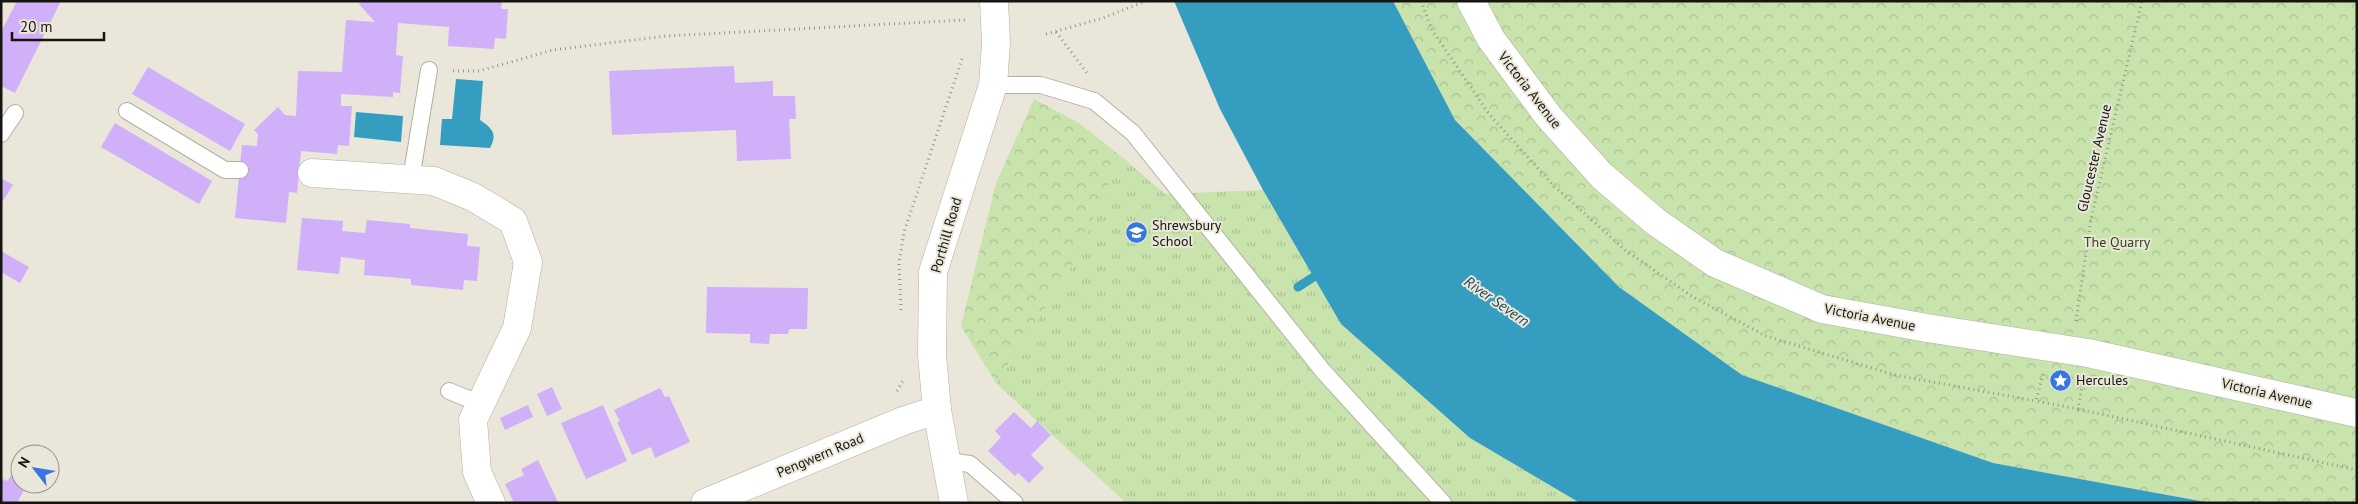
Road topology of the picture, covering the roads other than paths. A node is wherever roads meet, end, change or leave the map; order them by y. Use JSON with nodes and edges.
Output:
{"nodes":[{"id":1,"x":994,"y":1,"type":"edge"},
{"id":2,"x":1472,"y":1,"type":"edge"},
{"id":3,"x":429,"y":70,"type":"road end"},
{"id":4,"x":992,"y":85,"type":"junction"},
{"id":5,"x":127,"y":110,"type":"dead end"},
{"id":6,"x":15,"y":113,"type":"dead end"},
{"id":7,"x":1,"y":134,"type":"edge"},
{"id":8,"x":240,"y":170,"type":"dead end"},
{"id":9,"x":305,"y":172,"type":"dead end"},
{"id":10,"x":411,"y":178,"type":"junction"},
{"id":11,"x":449,"y":391,"type":"dead end"},
{"id":12,"x":480,"y":404,"type":"junction"},
{"id":13,"x":937,"y":410,"type":"junction"},
{"id":14,"x":2357,"y":413,"type":"edge"},
{"id":15,"x":948,"y":461,"type":"junction"},
{"id":16,"x":491,"y":503,"type":"edge"},
{"id":17,"x":704,"y":503,"type":"edge"},
{"id":18,"x":954,"y":503,"type":"edge"},
{"id":19,"x":1015,"y":503,"type":"edge"},
{"id":20,"x":1443,"y":503,"type":"edge"}],
"edges":[{"from":1,"to":4,"type":"street","name":"Porthill Road"},
{"from":2,"to":14,"type":"street","name":"Victoria Avenue"},
{"from":3,"to":10,"type":"lane"},
{"from":4,"to":13,"type":"street","name":"Porthill Road"},
{"from":4,"to":20,"type":"lane"},
{"from":5,"to":8,"type":"lane"},
{"from":6,"to":7,"type":"lane"},
{"from":9,"to":10,"type":"street"},
{"from":10,"to":12,"type":"street"},
{"from":11,"to":12,"type":"lane"},
{"from":12,"to":16,"type":"street"},
{"from":13,"to":15,"type":"street","name":"Porthill Road"},
{"from":13,"to":17,"type":"street","name":"Pengwern Road"},
{"from":15,"to":18,"type":"street","name":"Porthill Road"},
{"from":15,"to":19,"type":"lane"}]}
